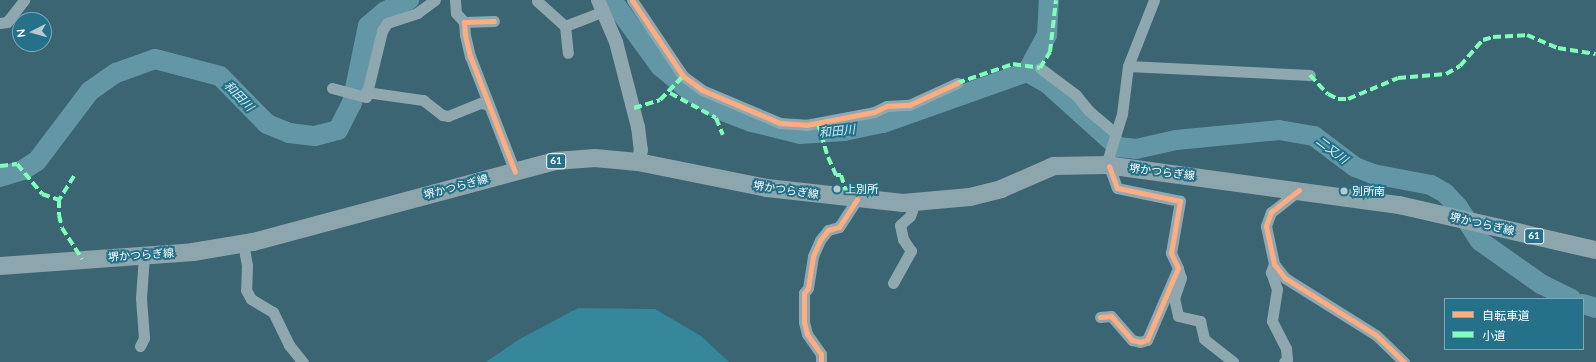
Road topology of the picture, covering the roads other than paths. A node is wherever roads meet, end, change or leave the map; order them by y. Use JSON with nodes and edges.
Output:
{"nodes":[{"id":1,"x":24,"y":0,"type":"edge"},
{"id":2,"x":435,"y":0,"type":"edge"},
{"id":3,"x":455,"y":0,"type":"edge"},
{"id":4,"x":632,"y":0,"type":"edge"},
{"id":5,"x":1154,"y":0,"type":"edge"},
{"id":6,"x":537,"y":1,"type":"edge"},
{"id":7,"x":598,"y":3,"type":"edge"},
{"id":8,"x":494,"y":21,"type":"dead end"},
{"id":9,"x":464,"y":22,"type":"junction"},
{"id":10,"x":0,"y":23,"type":"edge"},
{"id":11,"x":564,"y":26,"type":"junction"},
{"id":12,"x":568,"y":53,"type":"dead end"},
{"id":13,"x":1128,"y":66,"type":"junction"},
{"id":14,"x":1040,"y":68,"type":"dead end"},
{"id":15,"x":1310,"y":75,"type":"dead end"},
{"id":16,"x":957,"y":83,"type":"dead end"},
{"id":17,"x":332,"y":88,"type":"dead end"},
{"id":18,"x":366,"y":92,"type":"junction"},
{"id":19,"x":489,"y":105,"type":"junction"},
{"id":20,"x":1115,"y":133,"type":"junction"},
{"id":21,"x":638,"y":162,"type":"junction"},
{"id":22,"x":1108,"y":166,"type":"junction"},
{"id":23,"x":515,"y":172,"type":"junction"},
{"id":24,"x":1300,"y":190,"type":"junction"},
{"id":25,"x":857,"y":199,"type":"junction"},
{"id":26,"x":915,"y":202,"type":"junction"},
{"id":27,"x":243,"y":243,"type":"junction"},
{"id":28,"x":1596,"y":250,"type":"edge"},
{"id":29,"x":144,"y":255,"type":"junction"},
{"id":30,"x":1274,"y":264,"type":"junction"},
{"id":31,"x":0,"y":266,"type":"edge"},
{"id":32,"x":1178,"y":268,"type":"junction"},
{"id":33,"x":893,"y":283,"type":"dead end"},
{"id":34,"x":1100,"y":317,"type":"dead end"},
{"id":35,"x":140,"y":346,"type":"dead end"},
{"id":36,"x":303,"y":362,"type":"edge"},
{"id":37,"x":821,"y":362,"type":"edge"},
{"id":38,"x":1233,"y":362,"type":"edge"},
{"id":39,"x":1284,"y":362,"type":"edge"},
{"id":40,"x":1404,"y":362,"type":"edge"}],
"edges":[{"from":1,"to":10,"type":"street"},
{"from":2,"to":18,"type":"street"},
{"from":3,"to":9,"type":"street"},
{"from":4,"to":16,"type":"street"},
{"from":5,"to":13,"type":"street"},
{"from":6,"to":11,"type":"street"},
{"from":7,"to":11,"type":"street"},
{"from":7,"to":21,"type":"street"},
{"from":8,"to":9,"type":"street"},
{"from":9,"to":19,"type":"street"},
{"from":11,"to":12,"type":"street"},
{"from":13,"to":15,"type":"street"},
{"from":13,"to":20,"type":"street"},
{"from":14,"to":20,"type":"street"},
{"from":17,"to":18,"type":"street"},
{"from":18,"to":19,"type":"street"},
{"from":19,"to":23,"type":"street"},
{"from":20,"to":22,"type":"street"},
{"from":21,"to":23,"type":"main road","name":"堺かつらぎ線","number":"61"},
{"from":21,"to":25,"type":"main road","name":"堺かつらぎ線","number":"61"},
{"from":22,"to":24,"type":"main road","name":"堺かつらぎ線","number":"61"},
{"from":22,"to":26,"type":"main road","name":"堺かつらぎ線","number":"61"},
{"from":22,"to":32,"type":"street"},
{"from":23,"to":27,"type":"main road","name":"堺かつらぎ線","number":"61"},
{"from":24,"to":28,"type":"main road","name":"堺かつらぎ線","number":"61"},
{"from":24,"to":30,"type":"street"},
{"from":25,"to":26,"type":"main road","name":"堺かつらぎ線","number":"61"},
{"from":25,"to":37,"type":"street"},
{"from":26,"to":33,"type":"street"},
{"from":27,"to":29,"type":"main road","name":"堺かつらぎ線","number":"61"},
{"from":27,"to":36,"type":"street"},
{"from":29,"to":31,"type":"main road","name":"堺かつらぎ線","number":"61"},
{"from":29,"to":35,"type":"street"},
{"from":30,"to":39,"type":"street"},
{"from":30,"to":40,"type":"street"},
{"from":32,"to":34,"type":"street"},
{"from":32,"to":38,"type":"street"}]}
